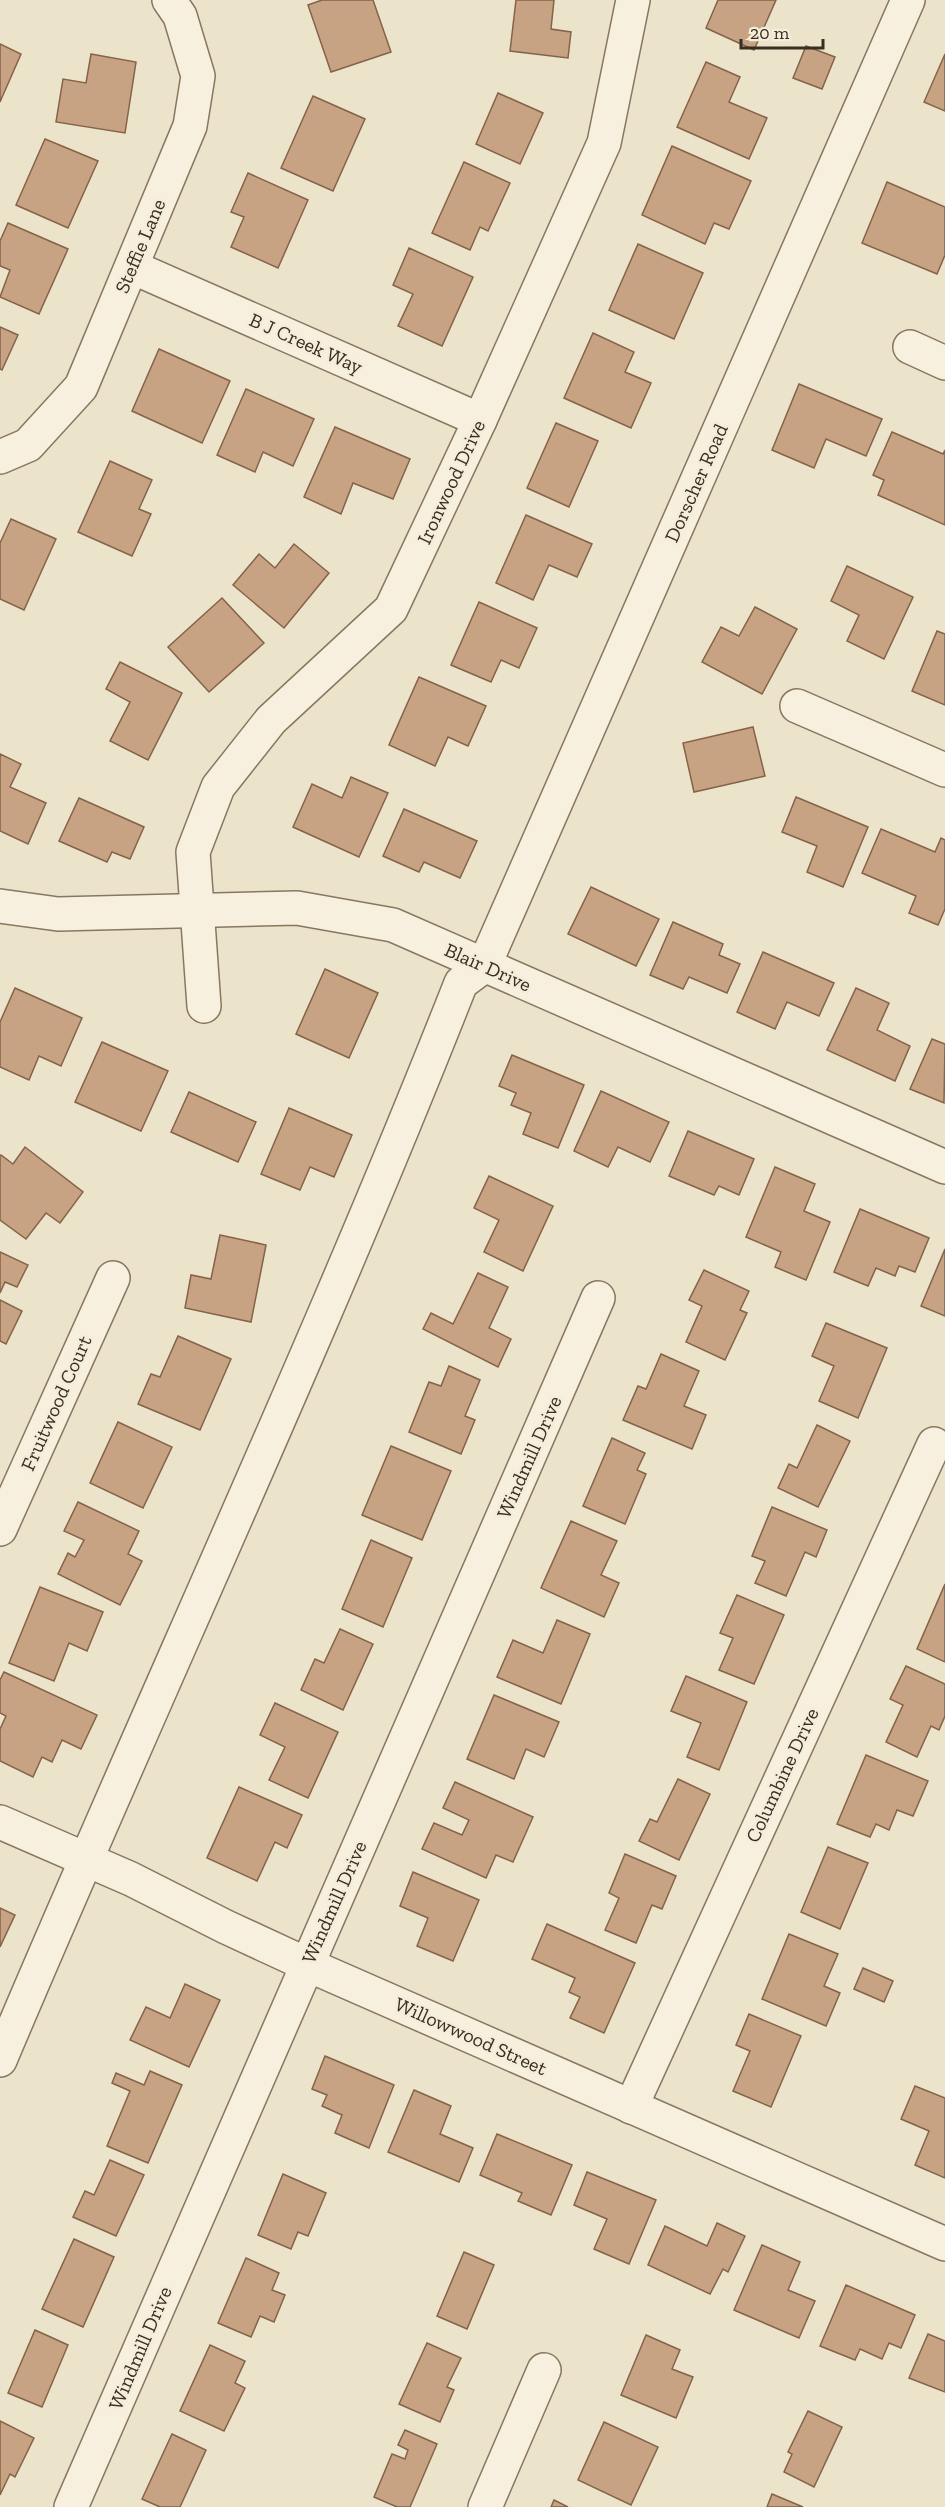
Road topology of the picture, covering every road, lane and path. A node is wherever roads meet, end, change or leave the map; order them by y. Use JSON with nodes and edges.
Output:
{"nodes":[{"id":1,"x":169,"y":0,"type":"edge"},
{"id":2,"x":633,"y":0,"type":"edge"},
{"id":3,"x":908,"y":0,"type":"edge"},
{"id":4,"x":132,"y":267,"type":"junction"},
{"id":5,"x":910,"y":347,"type":"dead end"},
{"id":6,"x":945,"y":363,"type":"edge"},
{"id":7,"x":480,"y":420,"type":"junction"},
{"id":8,"x":0,"y":456,"type":"edge"},
{"id":9,"x":797,"y":706,"type":"dead end"},
{"id":10,"x":945,"y":770,"type":"edge"},
{"id":11,"x":0,"y":906,"type":"edge"},
{"id":12,"x":198,"y":910,"type":"junction"},
{"id":13,"x":484,"y":966,"type":"junction"},
{"id":14,"x":204,"y":1006,"type":"dead end"},
{"id":15,"x":945,"y":1167,"type":"edge"},
{"id":16,"x":112,"y":1278,"type":"dead end"},
{"id":17,"x":598,"y":1298,"type":"dead end"},
{"id":18,"x":933,"y":1444,"type":"dead end"},
{"id":19,"x":0,"y":1529,"type":"edge"},
{"id":20,"x":0,"y":1822,"type":"edge"},
{"id":21,"x":85,"y":1859,"type":"junction"},
{"id":22,"x":306,"y":1964,"type":"junction"},
{"id":23,"x":0,"y":2060,"type":"edge"},
{"id":24,"x":631,"y":2107,"type":"junction"},
{"id":25,"x":945,"y":2244,"type":"edge"},
{"id":26,"x":544,"y":2370,"type":"dead end"},
{"id":27,"x":71,"y":2507,"type":"edge"},
{"id":28,"x":485,"y":2507,"type":"edge"}],
"edges":[{"from":1,"to":4,"type":"street","name":"Steffie Lane"},
{"from":2,"to":7,"type":"street","name":"Ironwood Drive"},
{"from":3,"to":13,"type":"street","name":"Dorscher Road"},
{"from":4,"to":7,"type":"street","name":"B J Creek Way"},
{"from":4,"to":8,"type":"street","name":"Steffie Lane"},
{"from":5,"to":6,"type":"street"},
{"from":7,"to":12,"type":"street","name":"Ironwood Drive"},
{"from":9,"to":10,"type":"street"},
{"from":11,"to":12,"type":"street","name":"Blair Drive"},
{"from":12,"to":13,"type":"street","name":"Blair Drive"},
{"from":12,"to":14,"type":"street","name":"Ironwood Drive"},
{"from":13,"to":15,"type":"street","name":"Blair Drive"},
{"from":13,"to":21,"type":"street"},
{"from":16,"to":19,"type":"street","name":"Fruitwood Court"},
{"from":17,"to":22,"type":"street","name":"Windmill Drive"},
{"from":18,"to":24,"type":"street","name":"Columbine Drive"},
{"from":20,"to":21,"type":"street","name":"Willowwood Street"},
{"from":21,"to":22,"type":"street","name":"Willowwood Street"},
{"from":21,"to":23,"type":"street"},
{"from":22,"to":24,"type":"street","name":"Willowwood Street"},
{"from":22,"to":27,"type":"street","name":"Windmill Drive"},
{"from":24,"to":25,"type":"street","name":"Willowwood Street"},
{"from":26,"to":28,"type":"street"}]}
